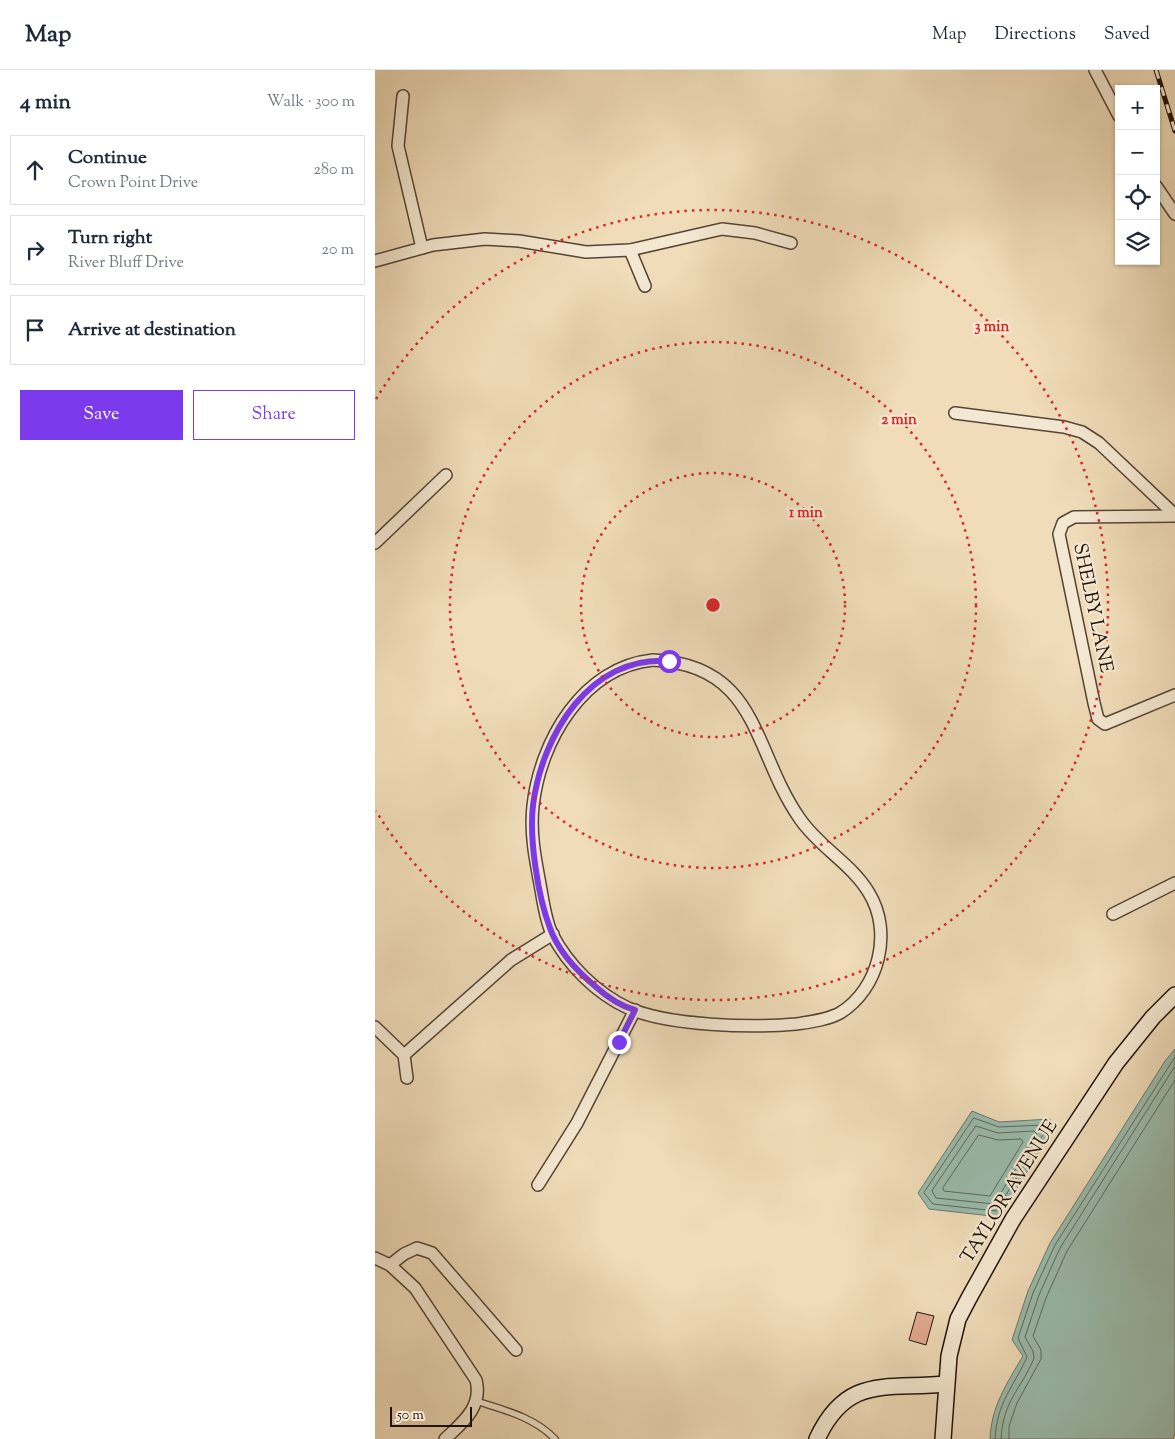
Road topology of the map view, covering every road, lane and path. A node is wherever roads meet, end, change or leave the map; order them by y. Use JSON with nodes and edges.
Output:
{"nodes":[{"id":1,"x":1095,"y":70,"type":"edge"},
{"id":2,"x":403,"y":96,"type":"dead end"},
{"id":3,"x":1115,"y":108,"type":"edge"},
{"id":4,"x":1160,"y":192,"type":"edge"},
{"id":5,"x":1175,"y":214,"type":"edge"},
{"id":6,"x":791,"y":244,"type":"dead end"},
{"id":7,"x":422,"y":248,"type":"junction"},
{"id":8,"x":630,"y":250,"type":"junction"},
{"id":9,"x":375,"y":261,"type":"edge"},
{"id":10,"x":645,"y":286,"type":"dead end"},
{"id":11,"x":955,"y":413,"type":"dead end"},
{"id":12,"x":446,"y":475,"type":"dead end"},
{"id":13,"x":1175,"y":515,"type":"edge"},
{"id":14,"x":375,"y":543,"type":"edge"},
{"id":15,"x":1175,"y":695,"type":"edge"},
{"id":16,"x":1175,"y":882,"type":"edge"},
{"id":17,"x":1113,"y":914,"type":"dead end"},
{"id":18,"x":553,"y":934,"type":"junction"},
{"id":19,"x":1175,"y":995,"type":"edge"},
{"id":20,"x":635,"y":1010,"type":"junction"},
{"id":21,"x":375,"y":1027,"type":"edge"},
{"id":22,"x":404,"y":1055,"type":"junction"},
{"id":23,"x":407,"y":1078,"type":"dead end"},
{"id":24,"x":538,"y":1186,"type":"dead end"},
{"id":25,"x":375,"y":1258,"type":"edge"},
{"id":26,"x":390,"y":1265,"type":"junction"},
{"id":27,"x":516,"y":1350,"type":"dead end"},
{"id":28,"x":946,"y":1384,"type":"junction"},
{"id":29,"x":476,"y":1401,"type":"junction"},
{"id":30,"x":445,"y":1439,"type":"edge"},
{"id":31,"x":555,"y":1439,"type":"edge"},
{"id":32,"x":817,"y":1439,"type":"edge"},
{"id":33,"x":943,"y":1439,"type":"edge"}],
"edges":[{"from":1,"to":3,"type":"street"},
{"from":2,"to":7,"type":"street"},
{"from":4,"to":5,"type":"street"},
{"from":6,"to":8,"type":"street"},
{"from":7,"to":8,"type":"street"},
{"from":7,"to":9,"type":"street"},
{"from":8,"to":10,"type":"street"},
{"from":11,"to":13,"type":"street"},
{"from":12,"to":14,"type":"street"},
{"from":13,"to":15,"type":"street","name":"SHELBY LANE"},
{"from":16,"to":17,"type":"street"},
{"from":18,"to":20,"type":"street"},
{"from":18,"to":20,"type":"street"},
{"from":18,"to":22,"type":"street"},
{"from":19,"to":28,"type":"main road","name":"TAYLOR AVENUE"},
{"from":20,"to":24,"type":"street"},
{"from":21,"to":22,"type":"street"},
{"from":22,"to":23,"type":"street"},
{"from":25,"to":26,"type":"street"},
{"from":26,"to":27,"type":"street"},
{"from":26,"to":29,"type":"street"},
{"from":28,"to":32,"type":"main road"},
{"from":28,"to":33,"type":"main road","name":"TAYLOR AVENUE"},
{"from":29,"to":30,"type":"street"},
{"from":29,"to":31,"type":"lane"}]}
